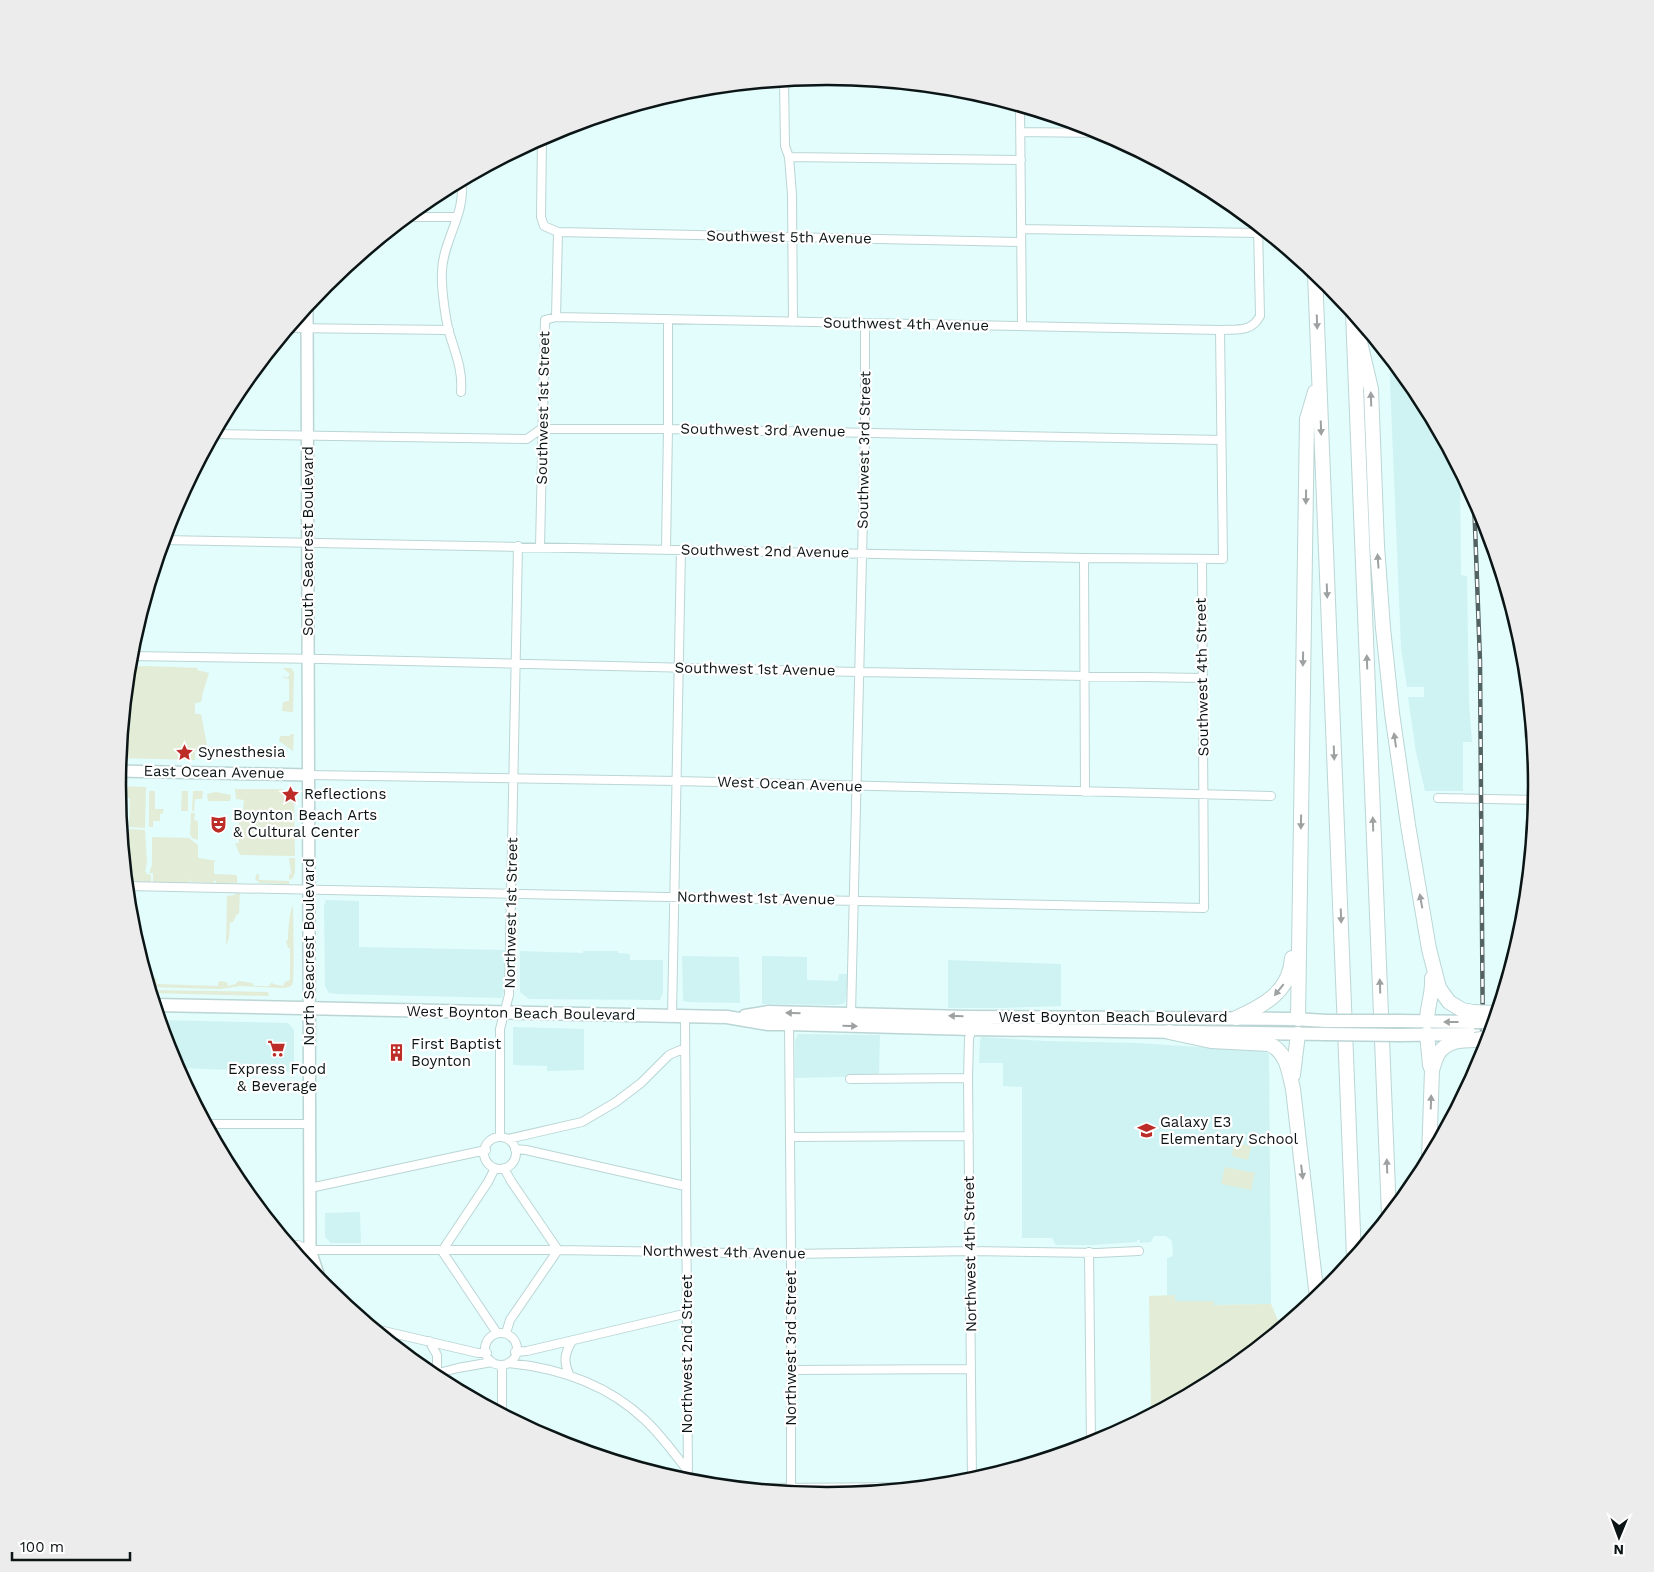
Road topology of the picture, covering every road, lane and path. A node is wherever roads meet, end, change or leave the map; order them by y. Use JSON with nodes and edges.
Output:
{"nodes":[{"id":1,"x":784,"y":87,"type":"edge"},
{"id":2,"x":1020,"y":113,"type":"edge"},
{"id":3,"x":1020,"y":132,"type":"junction"},
{"id":4,"x":1081,"y":133,"type":"edge"},
{"id":5,"x":542,"y":146,"type":"edge"},
{"id":6,"x":789,"y":157,"type":"junction"},
{"id":7,"x":1021,"y":160,"type":"junction"},
{"id":8,"x":461,"y":188,"type":"edge"},
{"id":9,"x":418,"y":217,"type":"edge"},
{"id":10,"x":456,"y":218,"type":"junction"},
{"id":11,"x":1021,"y":229,"type":"junction"},
{"id":12,"x":1253,"y":229,"type":"edge"},
{"id":13,"x":558,"y":232,"type":"junction"},
{"id":14,"x":1258,"y":233,"type":"edge"},
{"id":15,"x":791,"y":238,"type":"junction"},
{"id":16,"x":1021,"y":242,"type":"junction"},
{"id":17,"x":1315,"y":283,"type":"edge"},
{"id":18,"x":306,"y":317,"type":"edge"},
{"id":19,"x":556,"y":317,"type":"junction"},
{"id":20,"x":668,"y":320,"type":"junction"},
{"id":21,"x":793,"y":322,"type":"junction"},
{"id":22,"x":865,"y":323,"type":"junction"},
{"id":23,"x":1354,"y":324,"type":"edge"},
{"id":24,"x":1022,"y":326,"type":"junction"},
{"id":25,"x":297,"y":328,"type":"edge"},
{"id":26,"x":306,"y":328,"type":"junction"},
{"id":27,"x":1357,"y":328,"type":"edge"},
{"id":28,"x":449,"y":330,"type":"junction"},
{"id":29,"x":1220,"y":330,"type":"junction"},
{"id":30,"x":1319,"y":380,"type":"junction"},
{"id":31,"x":462,"y":392,"type":"dead end"},
{"id":32,"x":541,"y":429,"type":"junction"},
{"id":33,"x":668,"y":429,"type":"junction"},
{"id":34,"x":865,"y":432,"type":"junction"},
{"id":35,"x":221,"y":434,"type":"edge"},
{"id":36,"x":307,"y":436,"type":"junction"},
{"id":37,"x":1221,"y":440,"type":"junction"},
{"id":38,"x":171,"y":540,"type":"edge"},
{"id":39,"x":308,"y":542,"type":"junction"},
{"id":40,"x":518,"y":546,"type":"junction"},
{"id":41,"x":540,"y":547,"type":"junction"},
{"id":42,"x":666,"y":549,"type":"junction"},
{"id":43,"x":681,"y":550,"type":"junction"},
{"id":44,"x":861,"y":553,"type":"junction"},
{"id":45,"x":1084,"y":558,"type":"junction"},
{"id":46,"x":1202,"y":560,"type":"junction"},
{"id":47,"x":138,"y":656,"type":"edge"},
{"id":48,"x":309,"y":659,"type":"junction"},
{"id":49,"x":516,"y":663,"type":"junction"},
{"id":50,"x":679,"y":667,"type":"junction"},
{"id":51,"x":858,"y":672,"type":"junction"},
{"id":52,"x":1084,"y":675,"type":"junction"},
{"id":53,"x":1202,"y":678,"type":"junction"},
{"id":54,"x":127,"y":771,"type":"edge"},
{"id":55,"x":309,"y":774,"type":"junction"},
{"id":56,"x":514,"y":778,"type":"junction"},
{"id":57,"x":677,"y":781,"type":"junction"},
{"id":58,"x":856,"y":786,"type":"junction"},
{"id":59,"x":1085,"y":792,"type":"junction"},
{"id":60,"x":1203,"y":794,"type":"junction"},
{"id":61,"x":1271,"y":796,"type":"dead end"},
{"id":62,"x":1438,"y":798,"type":"dead end"},
{"id":63,"x":1527,"y":800,"type":"edge"},
{"id":64,"x":133,"y":886,"type":"edge"},
{"id":65,"x":309,"y":889,"type":"junction"},
{"id":66,"x":512,"y":894,"type":"junction"},
{"id":67,"x":675,"y":897,"type":"junction"},
{"id":68,"x":855,"y":900,"type":"junction"},
{"id":69,"x":1299,"y":910,"type":"junction"},
{"id":70,"x":1429,"y":949,"type":"junction"},
{"id":71,"x":161,"y":1005,"type":"edge"},
{"id":72,"x":310,"y":1008,"type":"junction"},
{"id":73,"x":505,"y":1013,"type":"junction"},
{"id":74,"x":851,"y":1014,"type":"junction"},
{"id":75,"x":672,"y":1016,"type":"junction"},
{"id":76,"x":685,"y":1017,"type":"junction"},
{"id":77,"x":1057,"y":1017,"type":"junction"},
{"id":78,"x":732,"y":1018,"type":"junction"},
{"id":79,"x":1236,"y":1018,"type":"junction"},
{"id":80,"x":1298,"y":1019,"type":"junction"},
{"id":81,"x":789,"y":1024,"type":"junction"},
{"id":82,"x":1427,"y":1028,"type":"junction"},
{"id":83,"x":972,"y":1029,"type":"junction"},
{"id":84,"x":1479,"y":1030,"type":"edge"},
{"id":85,"x":1169,"y":1032,"type":"junction"},
{"id":86,"x":1298,"y":1034,"type":"junction"},
{"id":87,"x":685,"y":1048,"type":"junction"},
{"id":88,"x":1432,"y":1070,"type":"junction"},
{"id":89,"x":968,"y":1078,"type":"junction"},
{"id":90,"x":850,"y":1079,"type":"dead end"},
{"id":91,"x":1293,"y":1089,"type":"junction"},
{"id":92,"x":213,"y":1124,"type":"edge"},
{"id":93,"x":310,"y":1124,"type":"junction"},
{"id":94,"x":500,"y":1136,"type":"junction"},
{"id":95,"x":969,"y":1136,"type":"junction"},
{"id":96,"x":790,"y":1138,"type":"junction"},
{"id":97,"x":508,"y":1139,"type":"junction"},
{"id":98,"x":1430,"y":1143,"type":"edge"},
{"id":99,"x":515,"y":1149,"type":"junction"},
{"id":100,"x":486,"y":1150,"type":"junction"},
{"id":101,"x":495,"y":1168,"type":"junction"},
{"id":102,"x":504,"y":1168,"type":"junction"},
{"id":103,"x":685,"y":1186,"type":"junction"},
{"id":104,"x":310,"y":1188,"type":"junction"},
{"id":105,"x":1389,"y":1205,"type":"edge"},
{"id":106,"x":298,"y":1245,"type":"edge"},
{"id":107,"x":1354,"y":1248,"type":"edge"},
{"id":108,"x":310,"y":1250,"type":"junction"},
{"id":109,"x":558,"y":1250,"type":"junction"},
{"id":110,"x":442,"y":1251,"type":"junction"},
{"id":111,"x":970,"y":1251,"type":"junction"},
{"id":112,"x":1139,"y":1251,"type":"dead end"},
{"id":113,"x":687,"y":1252,"type":"junction"},
{"id":114,"x":1089,"y":1252,"type":"junction"},
{"id":115,"x":791,"y":1254,"type":"junction"},
{"id":116,"x":308,"y":1257,"type":"edge"},
{"id":117,"x":315,"y":1264,"type":"edge"},
{"id":118,"x":1316,"y":1288,"type":"edge"},
{"id":119,"x":688,"y":1312,"type":"junction"},
{"id":120,"x":388,"y":1332,"type":"edge"},
{"id":121,"x":497,"y":1333,"type":"junction"},
{"id":122,"x":506,"y":1333,"type":"junction"},
{"id":123,"x":572,"y":1340,"type":"junction"},
{"id":124,"x":428,"y":1341,"type":"junction"},
{"id":125,"x":515,"y":1352,"type":"junction"},
{"id":126,"x":487,"y":1353,"type":"junction"},
{"id":127,"x":492,"y":1362,"type":"junction"},
{"id":128,"x":505,"y":1364,"type":"junction"},
{"id":129,"x":435,"y":1367,"type":"edge"},
{"id":130,"x":971,"y":1368,"type":"junction"},
{"id":131,"x":791,"y":1370,"type":"junction"},
{"id":132,"x":443,"y":1372,"type":"edge"},
{"id":133,"x":568,"y":1374,"type":"junction"},
{"id":134,"x":502,"y":1407,"type":"edge"},
{"id":135,"x":1090,"y":1436,"type":"edge"},
{"id":136,"x":687,"y":1470,"type":"junction"},
{"id":137,"x":972,"y":1472,"type":"edge"},
{"id":138,"x":687,"y":1473,"type":"edge"},
{"id":139,"x":791,"y":1485,"type":"edge"}],
"edges":[{"from":1,"to":6,"type":"street"},
{"from":2,"to":3,"type":"street"},
{"from":3,"to":4,"type":"street"},
{"from":3,"to":7,"type":"street"},
{"from":5,"to":13,"type":"street"},
{"from":6,"to":7,"type":"street"},
{"from":6,"to":15,"type":"street"},
{"from":7,"to":11,"type":"street"},
{"from":8,"to":10,"type":"street"},
{"from":9,"to":10,"type":"street"},
{"from":10,"to":28,"type":"street"},
{"from":11,"to":12,"type":"street"},
{"from":11,"to":16,"type":"street"},
{"from":13,"to":15,"type":"street","name":"Southwest 5th Avenue"},
{"from":13,"to":19,"type":"street","name":"Southwest 1st Street"},
{"from":14,"to":29,"type":"street","name":"Southwest 4th Avenue"},
{"from":15,"to":16,"type":"street","name":"Southwest 5th Avenue"},
{"from":15,"to":21,"type":"street"},
{"from":16,"to":24,"type":"street"},
{"from":17,"to":30,"type":"highway","one_way":true},
{"from":18,"to":26,"type":"street","name":"South Seacrest Boulevard"},
{"from":19,"to":20,"type":"street","name":"Southwest 4th Avenue"},
{"from":19,"to":32,"type":"street","name":"Southwest 1st Street"},
{"from":20,"to":21,"type":"street","name":"Southwest 4th Avenue"},
{"from":20,"to":33,"type":"street"},
{"from":21,"to":22,"type":"street","name":"Southwest 4th Avenue"},
{"from":22,"to":24,"type":"street","name":"Southwest 4th Avenue"},
{"from":22,"to":34,"type":"street","name":"Southwest 3rd Street"},
{"from":105,"to":23,"type":"highway","one_way":true},
{"from":24,"to":29,"type":"street","name":"Southwest 4th Avenue"},
{"from":25,"to":26,"type":"street"},
{"from":26,"to":28,"type":"street"},
{"from":26,"to":36,"type":"street","name":"South Seacrest Boulevard"},
{"from":70,"to":27,"type":"highway","one_way":true},
{"from":28,"to":31,"type":"street"},
{"from":29,"to":37,"type":"street"},
{"from":30,"to":69,"type":"highway","one_way":true},
{"from":30,"to":107,"type":"highway","one_way":true},
{"from":32,"to":33,"type":"street","name":"Southwest 3rd Avenue"},
{"from":32,"to":36,"type":"street","name":"Southwest 3rd Avenue"},
{"from":32,"to":41,"type":"street","name":"Southwest 1st Street"},
{"from":33,"to":34,"type":"street","name":"Southwest 3rd Avenue"},
{"from":33,"to":42,"type":"street"},
{"from":34,"to":37,"type":"street","name":"Southwest 3rd Avenue"},
{"from":34,"to":44,"type":"street","name":"Southwest 3rd Street"},
{"from":35,"to":36,"type":"street","name":"Southwest 3rd Avenue"},
{"from":36,"to":39,"type":"street","name":"South Seacrest Boulevard"},
{"from":37,"to":46,"type":"street","name":"Southwest 2nd Avenue"},
{"from":38,"to":39,"type":"street","name":"Southwest 2nd Avenue"},
{"from":39,"to":40,"type":"street","name":"Southwest 2nd Avenue"},
{"from":39,"to":48,"type":"street","name":"South Seacrest Boulevard"},
{"from":40,"to":41,"type":"street","name":"Southwest 2nd Avenue"},
{"from":40,"to":49,"type":"street"},
{"from":41,"to":42,"type":"street","name":"Southwest 2nd Avenue"},
{"from":42,"to":43,"type":"street","name":"Southwest 2nd Avenue"},
{"from":43,"to":44,"type":"street","name":"Southwest 2nd Avenue"},
{"from":43,"to":50,"type":"street"},
{"from":44,"to":45,"type":"street","name":"Southwest 2nd Avenue"},
{"from":44,"to":51,"type":"street","name":"Southwest 3rd Street"},
{"from":45,"to":46,"type":"street","name":"Southwest 2nd Avenue"},
{"from":45,"to":52,"type":"street"},
{"from":46,"to":53,"type":"street","name":"Southwest 4th Street"},
{"from":47,"to":48,"type":"street","name":"Southwest 1st Avenue"},
{"from":48,"to":49,"type":"street","name":"Southwest 1st Avenue"},
{"from":48,"to":55,"type":"street","name":"South Seacrest Boulevard"},
{"from":49,"to":50,"type":"street","name":"Southwest 1st Avenue"},
{"from":49,"to":56,"type":"street"},
{"from":50,"to":51,"type":"street","name":"Southwest 1st Avenue"},
{"from":50,"to":57,"type":"street"},
{"from":51,"to":52,"type":"street","name":"Southwest 1st Avenue"},
{"from":51,"to":58,"type":"street","name":"Southwest 3rd Street"},
{"from":52,"to":53,"type":"street","name":"Southwest 1st Avenue"},
{"from":52,"to":59,"type":"street"},
{"from":53,"to":60,"type":"street","name":"Southwest 4th Street"},
{"from":54,"to":55,"type":"street","name":"East Ocean Avenue"},
{"from":55,"to":56,"type":"street","name":"West Ocean Avenue"},
{"from":55,"to":65,"type":"street","name":"North Seacrest Boulevard"},
{"from":56,"to":57,"type":"street","name":"West Ocean Avenue"},
{"from":56,"to":66,"type":"street","name":"Northwest 1st Street"},
{"from":57,"to":58,"type":"street","name":"West Ocean Avenue"},
{"from":57,"to":67,"type":"street"},
{"from":58,"to":59,"type":"street","name":"West Ocean Avenue"},
{"from":58,"to":68,"type":"street"},
{"from":59,"to":60,"type":"street","name":"West Ocean Avenue"},
{"from":60,"to":61,"type":"street","name":"West Ocean Avenue"},
{"from":60,"to":68,"type":"street","name":"Northwest 1st Avenue"},
{"from":62,"to":63,"type":"street"},
{"from":64,"to":65,"type":"street","name":"Northwest 1st Avenue"},
{"from":65,"to":66,"type":"street","name":"Northwest 1st Avenue"},
{"from":65,"to":72,"type":"street","name":"North Seacrest Boulevard"},
{"from":66,"to":67,"type":"street","name":"Northwest 1st Avenue"},
{"from":66,"to":73,"type":"street","name":"Northwest 1st Street"},
{"from":67,"to":68,"type":"street","name":"Northwest 1st Avenue"},
{"from":67,"to":75,"type":"street"},
{"from":68,"to":74,"type":"street"},
{"from":69,"to":79,"type":"highway","one_way":true},
{"from":69,"to":80,"type":"highway"},
{"from":70,"to":82,"type":"highway"},
{"from":70,"to":84,"type":"highway"},
{"from":71,"to":72,"type":"main road","name":"West Boynton Beach Boulevard"},
{"from":72,"to":73,"type":"main road","name":"West Boynton Beach Boulevard"},
{"from":72,"to":93,"type":"street","name":"North Seacrest Boulevard"},
{"from":73,"to":75,"type":"main road","name":"West Boynton Beach Boulevard"},
{"from":73,"to":94,"type":"street","name":"Northwest 1st Street"},
{"from":77,"to":74,"type":"main road","name":"West Boynton Beach Boulevard","one_way":true},
{"from":74,"to":78,"type":"main road","name":"West Boynton Beach Boulevard","one_way":true},
{"from":75,"to":76,"type":"main road","name":"West Boynton Beach Boulevard"},
{"from":76,"to":78,"type":"main road","name":"West Boynton Beach Boulevard"},
{"from":76,"to":87,"type":"street","name":"Northwest 2nd Street"},
{"from":77,"to":79,"type":"main road","name":"West Boynton Beach Boulevard"},
{"from":77,"to":83,"type":"main road"},
{"from":78,"to":81,"type":"main road","name":"West Boynton Beach Boulevard"},
{"from":79,"to":80,"type":"main road","name":"West Boynton Beach Boulevard"},
{"from":80,"to":82,"type":"main road","name":"West Boynton Beach Boulevard","bridge":true},
{"from":80,"to":86,"type":"main road"},
{"from":81,"to":83,"type":"main road","name":"West Boynton Beach Boulevard","one_way":true},
{"from":81,"to":96,"type":"street","name":"Northwest 3rd Street"},
{"from":82,"to":84,"type":"main road","name":"West Boynton Beach Boulevard"},
{"from":82,"to":86,"type":"main road","name":"West Boynton Beach Boulevard","bridge":true},
{"from":82,"to":88,"type":"highway"},
{"from":83,"to":85,"type":"main road","name":"West Boynton Beach Boulevard"},
{"from":83,"to":89,"type":"street","name":"Northwest 4th Street"},
{"from":84,"to":88,"type":"highway"},
{"from":85,"to":86,"type":"main road","name":"West Boynton Beach Boulevard"},
{"from":85,"to":91,"type":"highway"},
{"from":86,"to":91,"type":"highway"},
{"from":87,"to":97,"type":"street"},
{"from":87,"to":103,"type":"street","name":"Northwest 2nd Street"},
{"from":98,"to":88,"type":"highway","one_way":true},
{"from":89,"to":90,"type":"street"},
{"from":89,"to":95,"type":"street","name":"Northwest 4th Street"},
{"from":91,"to":118,"type":"highway","one_way":true},
{"from":92,"to":93,"type":"street"},
{"from":93,"to":104,"type":"street","name":"North Seacrest Boulevard"},
{"from":94,"to":97,"type":"street"},
{"from":94,"to":100,"type":"street"},
{"from":95,"to":96,"type":"street"},
{"from":95,"to":111,"type":"street","name":"Northwest 4th Street"},
{"from":96,"to":115,"type":"street","name":"Northwest 3rd Street"},
{"from":97,"to":99,"type":"street"},
{"from":99,"to":102,"type":"street"},
{"from":99,"to":103,"type":"street"},
{"from":100,"to":101,"type":"street"},
{"from":100,"to":104,"type":"street"},
{"from":101,"to":102,"type":"street"},
{"from":101,"to":110,"type":"street"},
{"from":102,"to":109,"type":"street"},
{"from":103,"to":113,"type":"street","name":"Northwest 2nd Street"},
{"from":104,"to":108,"type":"street","name":"North Seacrest Boulevard"},
{"from":106,"to":108,"type":"street","name":"Northwest 4th Avenue"},
{"from":108,"to":110,"type":"street","name":"Northwest 4th Avenue"},
{"from":108,"to":116,"type":"street","name":"North Seacrest Boulevard"},
{"from":108,"to":117,"type":"street","name":"North Seacrest Boulevard"},
{"from":109,"to":110,"type":"street","name":"Northwest 4th Avenue"},
{"from":109,"to":113,"type":"street","name":"Northwest 4th Avenue"},
{"from":109,"to":122,"type":"street"},
{"from":110,"to":121,"type":"street"},
{"from":111,"to":114,"type":"street","name":"Northwest 4th Avenue"},
{"from":111,"to":115,"type":"street","name":"Northwest 4th Avenue"},
{"from":111,"to":130,"type":"street","name":"Northwest 4th Street"},
{"from":112,"to":114,"type":"street","name":"Northwest 4th Avenue"},
{"from":113,"to":115,"type":"street","name":"Northwest 4th Avenue"},
{"from":113,"to":119,"type":"street","name":"Northwest 2nd Street"},
{"from":114,"to":135,"type":"street"},
{"from":115,"to":131,"type":"street","name":"Northwest 3rd Street"},
{"from":119,"to":123,"type":"street"},
{"from":119,"to":136,"type":"street","name":"Northwest 2nd Street"},
{"from":120,"to":124,"type":"street"},
{"from":121,"to":122,"type":"street"},
{"from":121,"to":126,"type":"street"},
{"from":122,"to":125,"type":"street"},
{"from":123,"to":125,"type":"street"},
{"from":123,"to":133,"type":"street"},
{"from":124,"to":126,"type":"street"},
{"from":124,"to":129,"type":"street"},
{"from":125,"to":128,"type":"street"},
{"from":126,"to":127,"type":"street"},
{"from":127,"to":128,"type":"street"},
{"from":127,"to":132,"type":"street"},
{"from":128,"to":133,"type":"street"},
{"from":128,"to":134,"type":"street"},
{"from":130,"to":131,"type":"street"},
{"from":130,"to":137,"type":"street","name":"Northwest 4th Street"},
{"from":131,"to":139,"type":"street","name":"Northwest 3rd Street"},
{"from":133,"to":136,"type":"street"},
{"from":136,"to":138,"type":"street","name":"Northwest 2nd Street"}]}
